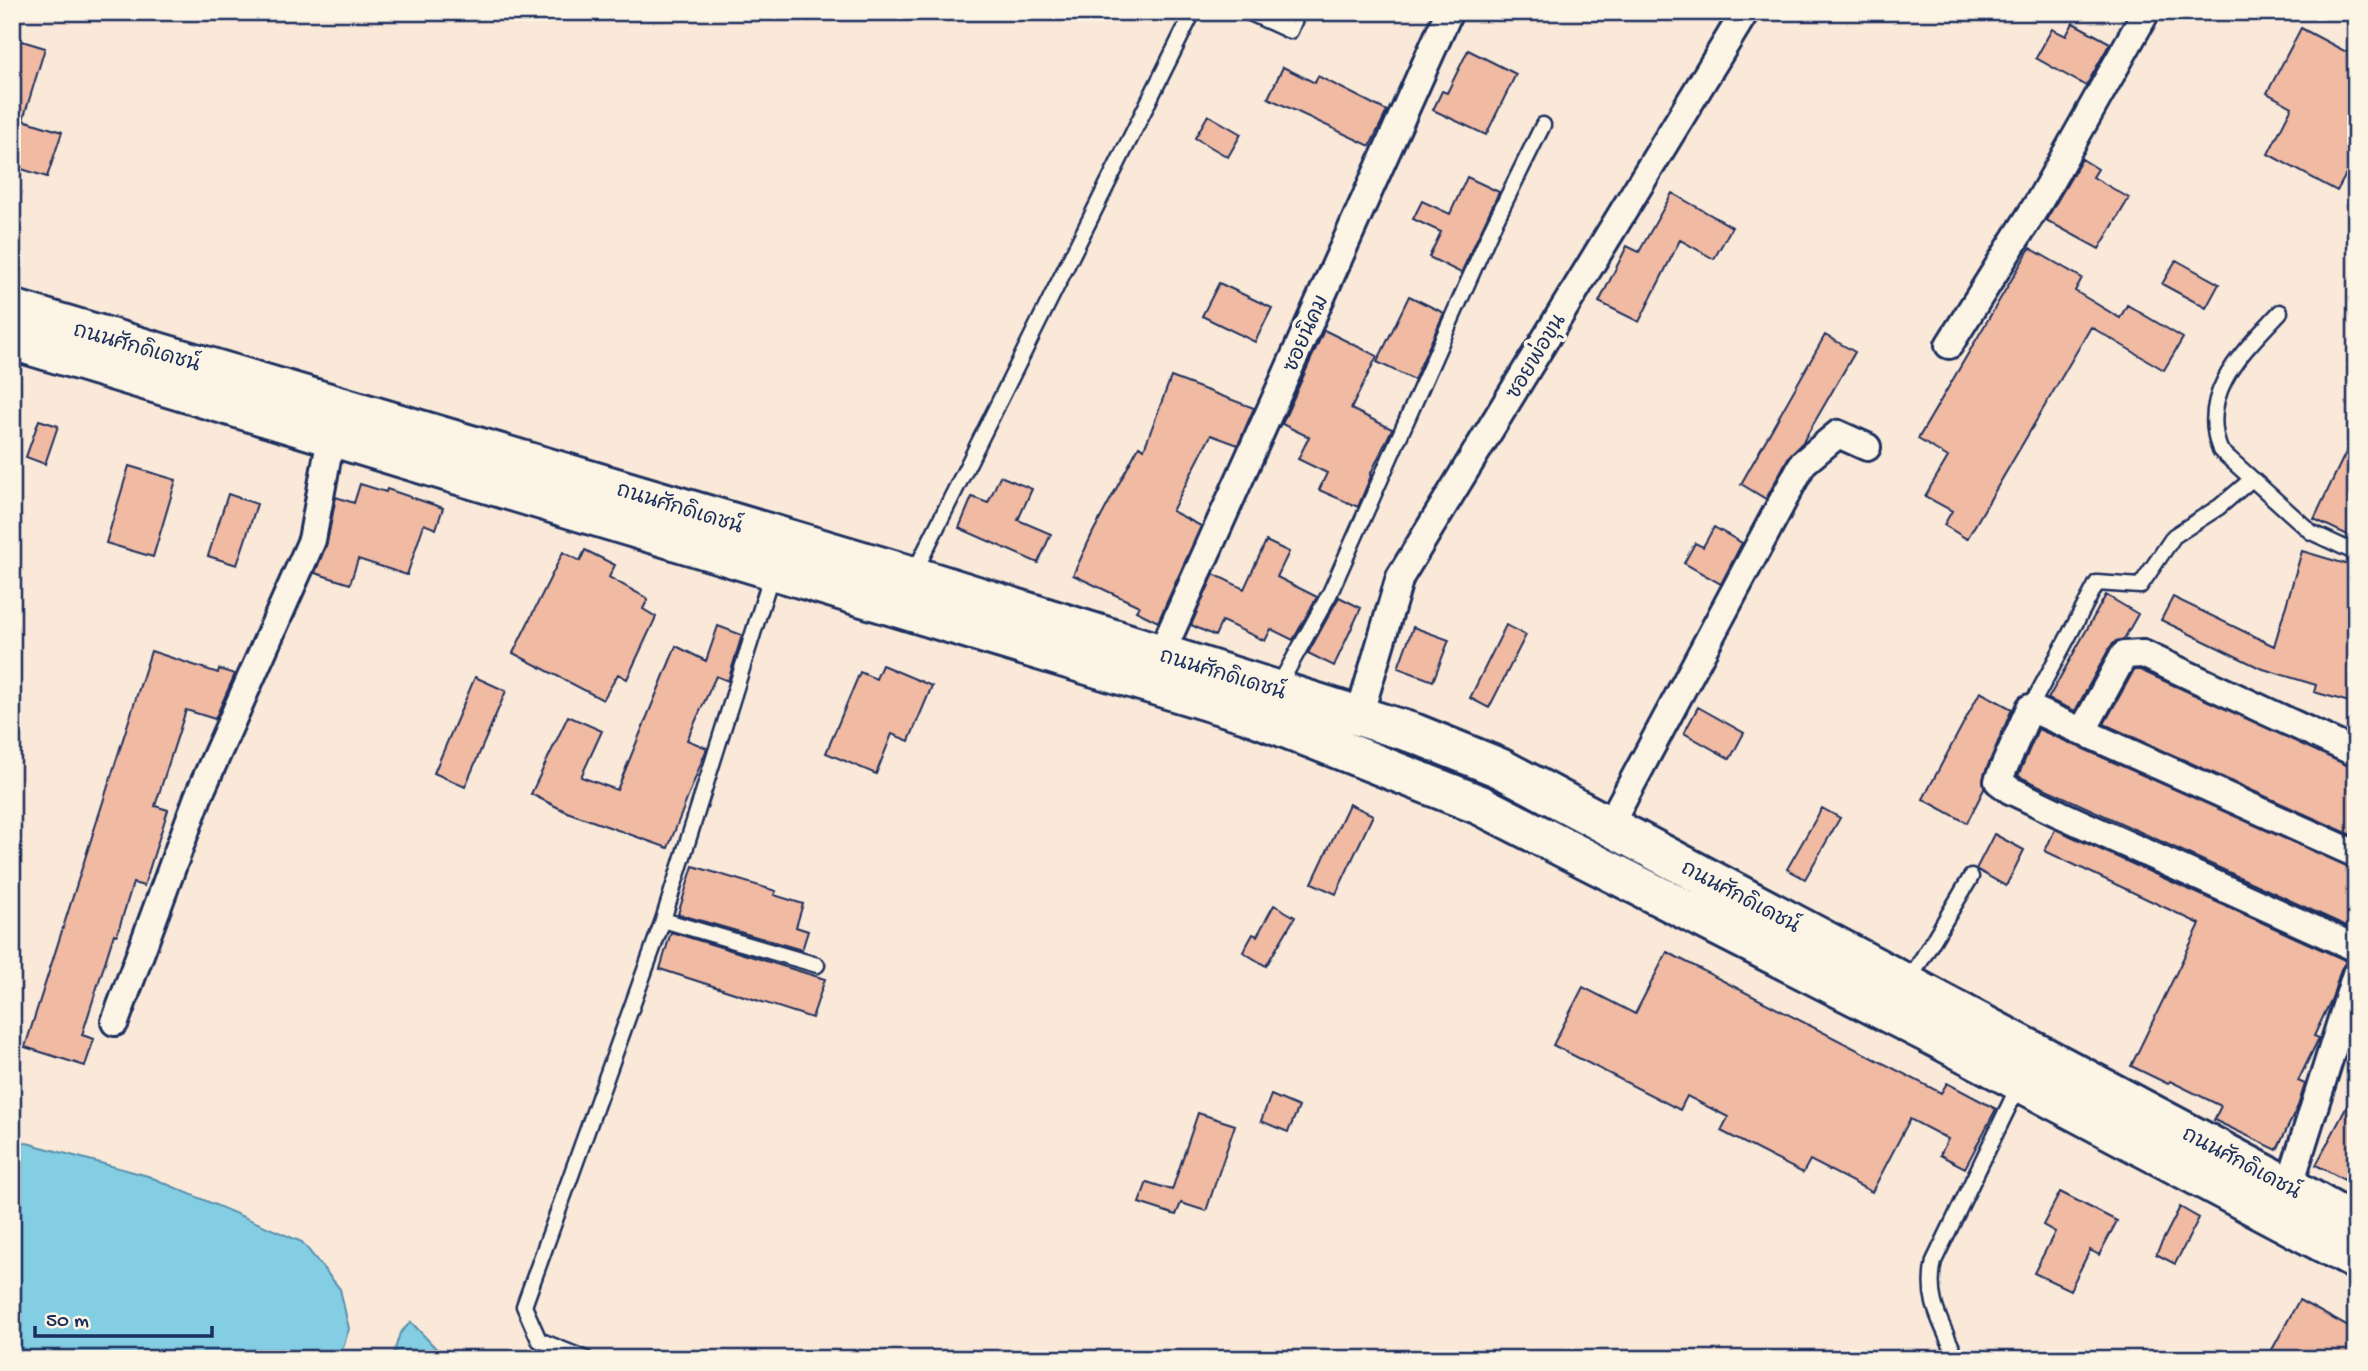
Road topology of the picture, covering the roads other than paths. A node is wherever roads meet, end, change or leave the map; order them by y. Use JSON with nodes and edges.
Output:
{"nodes":[{"id":1,"x":1193,"y":12,"type":"edge"},
{"id":2,"x":1248,"y":12,"type":"edge"},
{"id":3,"x":1298,"y":12,"type":"edge"},
{"id":4,"x":1448,"y":12,"type":"edge"},
{"id":5,"x":1745,"y":12,"type":"edge"},
{"id":6,"x":2146,"y":12,"type":"edge"},
{"id":7,"x":1543,"y":125,"type":"dead end"},
{"id":8,"x":2280,"y":312,"type":"dead end"},
{"id":9,"x":13,"y":336,"type":"edge"},
{"id":10,"x":1949,"y":345,"type":"dead end"},
{"id":11,"x":331,"y":437,"type":"junction"},
{"id":12,"x":1867,"y":447,"type":"dead end"},
{"id":13,"x":2252,"y":479,"type":"junction"},
{"id":14,"x":2356,"y":553,"type":"edge"},
{"id":15,"x":774,"y":569,"type":"junction"},
{"id":16,"x":913,"y":576,"type":"junction"},
{"id":17,"x":1161,"y":654,"type":"junction"},
{"id":18,"x":1277,"y":688,"type":"junction"},
{"id":19,"x":2030,"y":708,"type":"junction"},
{"id":20,"x":1359,"y":716,"type":"junction"},
{"id":21,"x":2082,"y":732,"type":"junction"},
{"id":22,"x":2356,"y":753,"type":"edge"},
{"id":23,"x":1609,"y":826,"type":"junction"},
{"id":24,"x":2356,"y":854,"type":"edge"},
{"id":25,"x":1971,"y":877,"type":"dead end"},
{"id":26,"x":663,"y":920,"type":"junction"},
{"id":27,"x":2356,"y":948,"type":"edge"},
{"id":28,"x":817,"y":965,"type":"dead end"},
{"id":29,"x":2356,"y":974,"type":"edge"},
{"id":30,"x":1907,"y":984,"type":"junction"},
{"id":31,"x":115,"y":1022,"type":"dead end"},
{"id":32,"x":2021,"y":1082,"type":"junction"},
{"id":33,"x":2281,"y":1201,"type":"junction"},
{"id":34,"x":2356,"y":1225,"type":"edge"},
{"id":35,"x":2356,"y":1260,"type":"edge"},
{"id":36,"x":586,"y":1359,"type":"edge"},
{"id":37,"x":1957,"y":1359,"type":"edge"}],
"edges":[{"from":1,"to":16,"type":"lane"},
{"from":2,"to":3,"type":"lane"},
{"from":4,"to":17,"type":"street","name":"ซอยนิคม"},
{"from":5,"to":20,"type":"street","name":"ซอยพ่อขุน"},
{"from":6,"to":10,"type":"street"},
{"from":7,"to":18,"type":"lane"},
{"from":8,"to":13,"type":"lane"},
{"from":9,"to":11,"type":"main road","name":"ถนนศักดิเดชน์"},
{"from":9,"to":16,"type":"main road","name":"ถนนศักดิเดชน์"},
{"from":11,"to":15,"type":"main road","name":"ถนนศักดิเดชน์"},
{"from":11,"to":31,"type":"street"},
{"from":12,"to":23,"type":"street"},
{"from":13,"to":14,"type":"lane"},
{"from":13,"to":19,"type":"lane"},
{"from":15,"to":26,"type":"lane"},
{"from":15,"to":32,"type":"main road","name":"ถนนศักดิเดชน์"},
{"from":16,"to":17,"type":"main road","name":"ถนนศักดิเดชน์"},
{"from":17,"to":18,"type":"main road","name":"ถนนศักดิเดชน์"},
{"from":18,"to":20,"type":"main road","name":"ถนนศักดิเดชน์"},
{"from":19,"to":21,"type":"street"},
{"from":19,"to":27,"type":"street"},
{"from":20,"to":23,"type":"main road","name":"ถนนศักดิเดชน์"},
{"from":21,"to":22,"type":"street"},
{"from":21,"to":24,"type":"street"},
{"from":23,"to":30,"type":"main road","name":"ถนนศักดิเดชน์"},
{"from":25,"to":30,"type":"lane"},
{"from":26,"to":28,"type":"lane"},
{"from":26,"to":36,"type":"lane"},
{"from":29,"to":33,"type":"street"},
{"from":30,"to":33,"type":"main road","name":"ถนนศักดิเดชน์"},
{"from":32,"to":33,"type":"main road","name":"ถนนศักดิเดชน์"},
{"from":32,"to":37,"type":"lane"},
{"from":33,"to":34,"type":"main road","name":"ถนนศักดิเดชน์"},
{"from":33,"to":35,"type":"main road","name":"ถนนศักดิเดชน์"}]}
